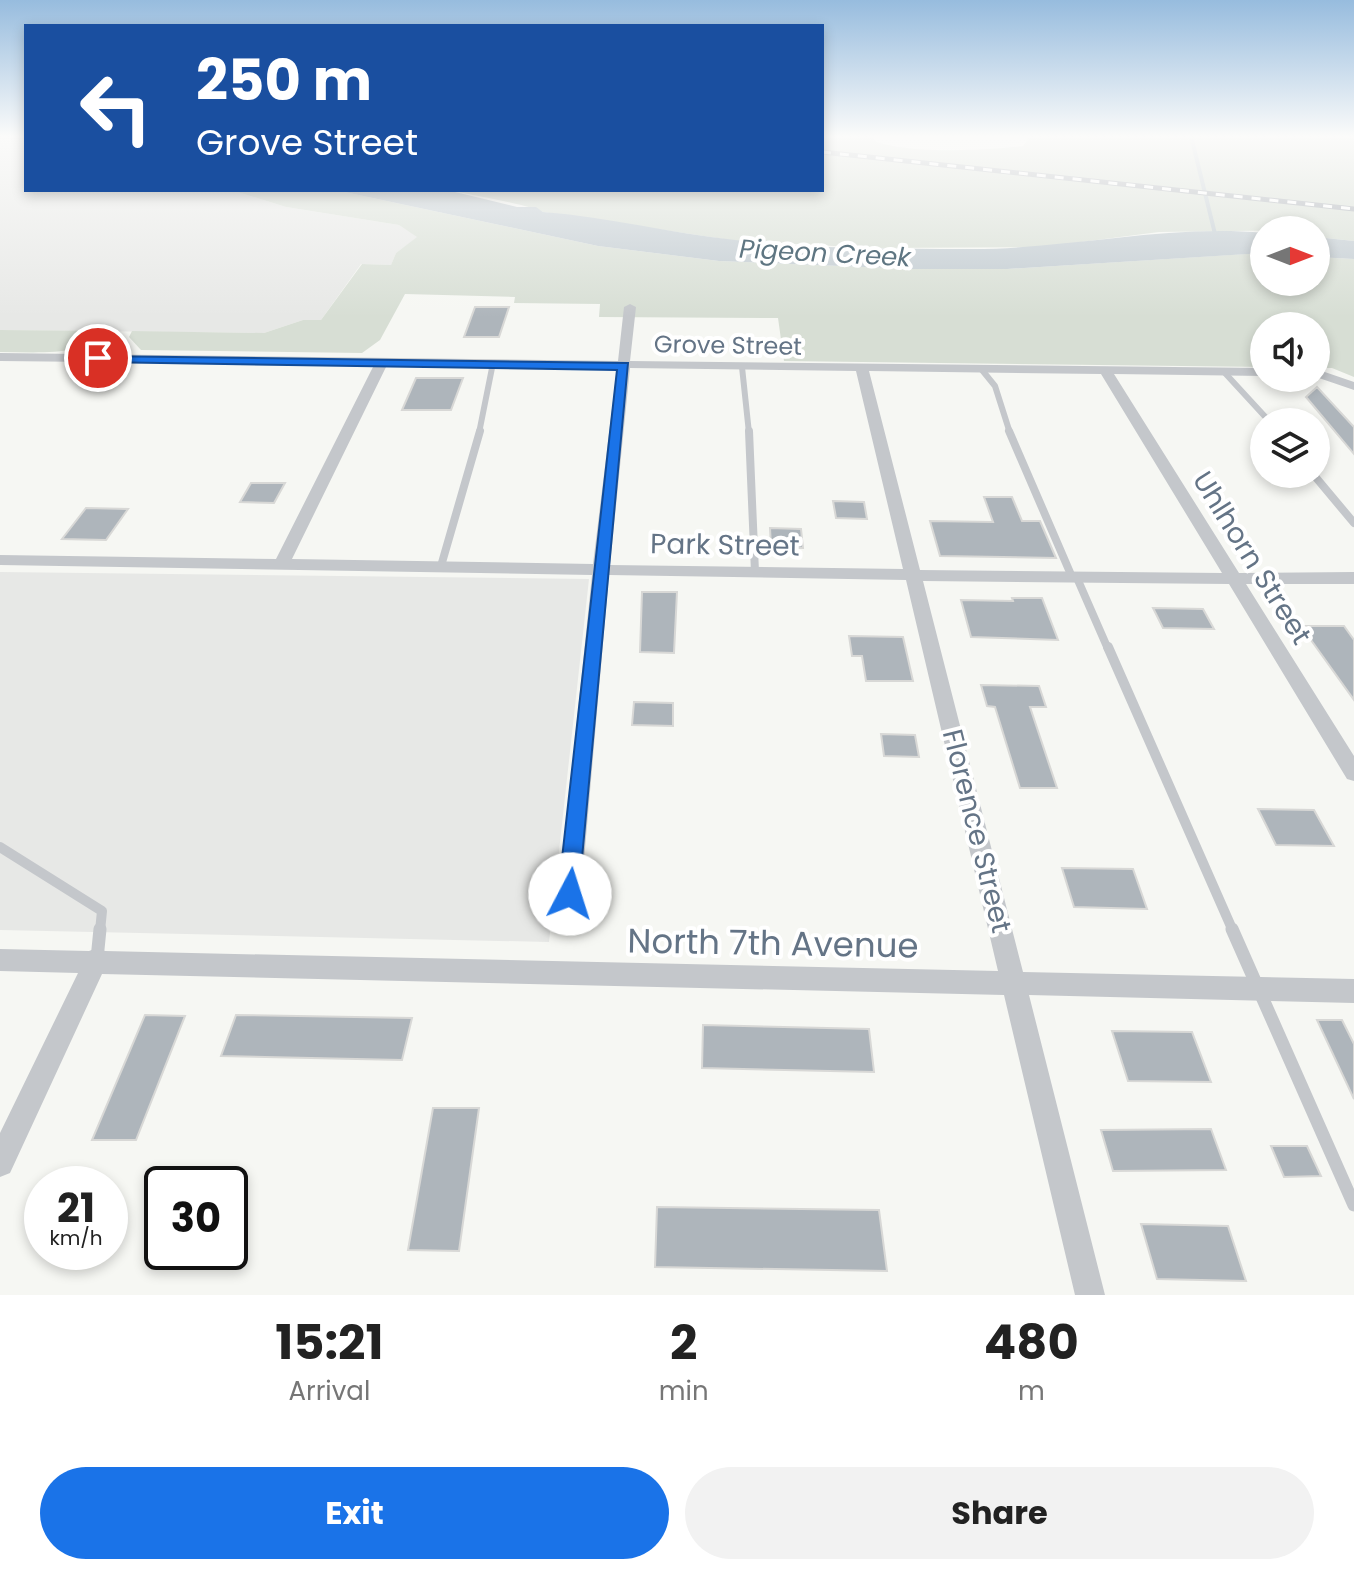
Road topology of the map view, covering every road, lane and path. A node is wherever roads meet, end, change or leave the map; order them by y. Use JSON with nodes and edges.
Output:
{"nodes":[{"id":1,"x":630,"y":307,"type":"dead end"},
{"id":2,"x":115,"y":340,"type":"dead end"},
{"id":3,"x":0,"y":357,"type":"edge"},
{"id":4,"x":98,"y":358,"type":"junction"},
{"id":5,"x":382,"y":362,"type":"junction"},
{"id":6,"x":493,"y":363,"type":"junction"},
{"id":7,"x":624,"y":366,"type":"junction"},
{"id":8,"x":742,"y":367,"type":"junction"},
{"id":9,"x":862,"y":368,"type":"junction"},
{"id":10,"x":982,"y":370,"type":"junction"},
{"id":11,"x":1106,"y":371,"type":"junction"},
{"id":12,"x":1224,"y":372,"type":"junction"},
{"id":13,"x":1250,"y":372,"type":"edge"},
{"id":14,"x":1330,"y":377,"type":"edge"},
{"id":15,"x":1354,"y":386,"type":"edge"},
{"id":16,"x":1257,"y":408,"type":"edge"},
{"id":17,"x":1325,"y":488,"type":"edge"},
{"id":18,"x":1354,"y":523,"type":"edge"},
{"id":19,"x":0,"y":560,"type":"edge"},
{"id":20,"x":282,"y":564,"type":"junction"},
{"id":21,"x":441,"y":566,"type":"junction"},
{"id":22,"x":602,"y":570,"type":"junction"},
{"id":23,"x":755,"y":572,"type":"junction"},
{"id":24,"x":915,"y":575,"type":"junction"},
{"id":25,"x":1075,"y":578,"type":"junction"},
{"id":26,"x":1234,"y":578,"type":"junction"},
{"id":27,"x":1354,"y":578,"type":"edge"},
{"id":28,"x":1354,"y":773,"type":"edge"},
{"id":29,"x":0,"y":847,"type":"edge"},
{"id":30,"x":570,"y":894,"type":"dead end"},
{"id":31,"x":97,"y":959,"type":"junction"},
{"id":32,"x":0,"y":960,"type":"edge"},
{"id":33,"x":1015,"y":981,"type":"junction"},
{"id":34,"x":1258,"y":988,"type":"junction"},
{"id":35,"x":1354,"y":991,"type":"edge"},
{"id":36,"x":0,"y":1163,"type":"edge"},
{"id":37,"x":1354,"y":1205,"type":"edge"},
{"id":38,"x":1090,"y":1295,"type":"edge"}],
"edges":[{"from":1,"to":7,"type":"street"},
{"from":2,"to":4,"type":"lane"},
{"from":3,"to":4,"type":"street","name":"Grove Street"},
{"from":4,"to":5,"type":"street","name":"Grove Street"},
{"from":5,"to":6,"type":"street","name":"Grove Street"},
{"from":5,"to":20,"type":"street"},
{"from":6,"to":7,"type":"street","name":"Grove Street"},
{"from":6,"to":21,"type":"lane"},
{"from":7,"to":8,"type":"street","name":"Grove Street"},
{"from":7,"to":22,"type":"street"},
{"from":8,"to":9,"type":"street","name":"Grove Street"},
{"from":8,"to":23,"type":"lane"},
{"from":9,"to":10,"type":"street","name":"Grove Street"},
{"from":9,"to":24,"type":"street","name":"Florence Street"},
{"from":10,"to":11,"type":"street","name":"Grove Street"},
{"from":10,"to":25,"type":"lane"},
{"from":11,"to":12,"type":"street","name":"Grove Street"},
{"from":11,"to":26,"type":"street","name":"Uhlhorn Street"},
{"from":12,"to":13,"type":"street","name":"Grove Street"},
{"from":12,"to":16,"type":"lane"},
{"from":14,"to":15,"type":"street"},
{"from":17,"to":18,"type":"lane"},
{"from":19,"to":20,"type":"street","name":"Park Street"},
{"from":20,"to":21,"type":"street","name":"Park Street"},
{"from":21,"to":22,"type":"street","name":"Park Street"},
{"from":22,"to":23,"type":"street","name":"Park Street"},
{"from":22,"to":30,"type":"street"},
{"from":23,"to":24,"type":"street","name":"Park Street"},
{"from":24,"to":25,"type":"street","name":"Park Street"},
{"from":24,"to":33,"type":"street","name":"Florence Street"},
{"from":25,"to":26,"type":"street","name":"Park Street"},
{"from":25,"to":34,"type":"lane"},
{"from":26,"to":27,"type":"street","name":"Park Street"},
{"from":26,"to":28,"type":"street","name":"Uhlhorn Street"},
{"from":29,"to":31,"type":"lane"},
{"from":31,"to":32,"type":"street","name":"North 7th Avenue"},
{"from":31,"to":33,"type":"street","name":"North 7th Avenue"},
{"from":31,"to":36,"type":"street"},
{"from":33,"to":34,"type":"street","name":"North 7th Avenue"},
{"from":33,"to":38,"type":"street","name":"Florence Street"},
{"from":34,"to":35,"type":"street","name":"North 7th Avenue"},
{"from":34,"to":37,"type":"lane"}]}
